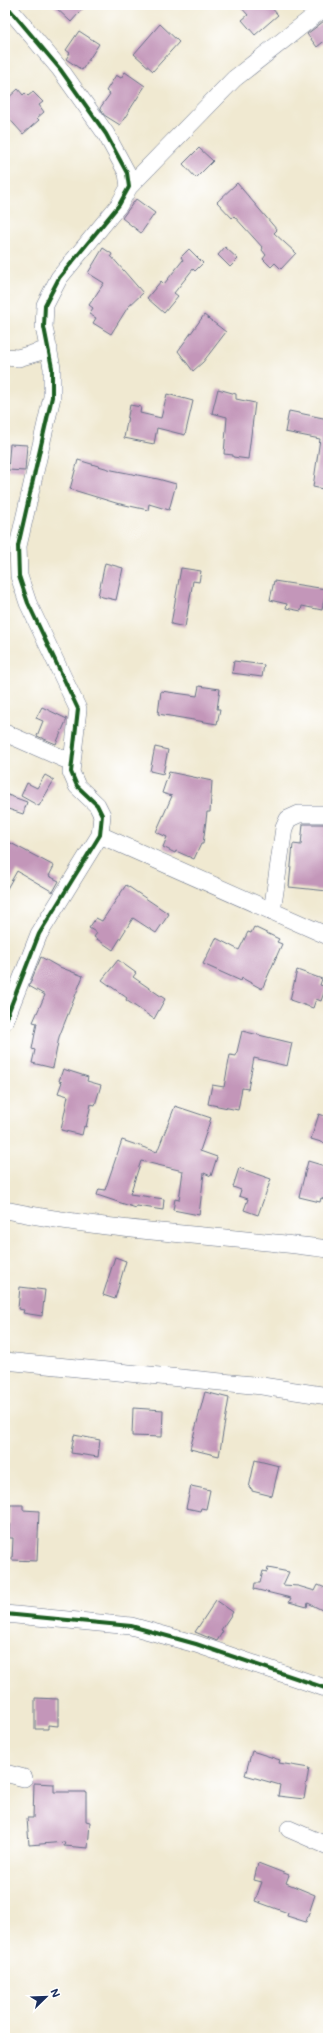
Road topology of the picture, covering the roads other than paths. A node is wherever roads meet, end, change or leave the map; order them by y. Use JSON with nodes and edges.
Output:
{"nodes":[{"id":1,"x":6,"y":5,"type":"edge"},
{"id":2,"x":328,"y":5,"type":"edge"},
{"id":3,"x":129,"y":187,"type":"junction"},
{"id":4,"x":49,"y":349,"type":"junction"},
{"id":5,"x":5,"y":357,"type":"edge"},
{"id":6,"x":5,"y":733,"type":"edge"},
{"id":7,"x":71,"y":762,"type":"junction"},
{"id":8,"x":328,"y":814,"type":"edge"},
{"id":9,"x":100,"y":835,"type":"junction"},
{"id":10,"x":272,"y":912,"type":"junction"},
{"id":11,"x":328,"y":936,"type":"edge"},
{"id":12,"x":5,"y":1021,"type":"edge"},
{"id":13,"x":5,"y":1210,"type":"edge"},
{"id":14,"x":328,"y":1248,"type":"edge"},
{"id":15,"x":5,"y":1361,"type":"edge"},
{"id":16,"x":328,"y":1396,"type":"edge"},
{"id":17,"x":5,"y":1614,"type":"edge"},
{"id":18,"x":328,"y":1689,"type":"edge"},
{"id":19,"x":5,"y":1773,"type":"edge"},
{"id":20,"x":24,"y":1778,"type":"dead end"},
{"id":21,"x":289,"y":1829,"type":"dead end"},
{"id":22,"x":328,"y":1846,"type":"edge"}],
"edges":[{"from":1,"to":3,"type":"street"},
{"from":2,"to":3,"type":"street"},
{"from":3,"to":4,"type":"street"},
{"from":4,"to":5,"type":"street"},
{"from":4,"to":7,"type":"street"},
{"from":6,"to":7,"type":"street"},
{"from":7,"to":9,"type":"street"},
{"from":8,"to":10,"type":"street"},
{"from":9,"to":10,"type":"street"},
{"from":9,"to":12,"type":"street"},
{"from":10,"to":11,"type":"street"},
{"from":13,"to":14,"type":"street"},
{"from":15,"to":16,"type":"street"},
{"from":17,"to":18,"type":"street"},
{"from":19,"to":20,"type":"street"},
{"from":21,"to":22,"type":"street"}]}
